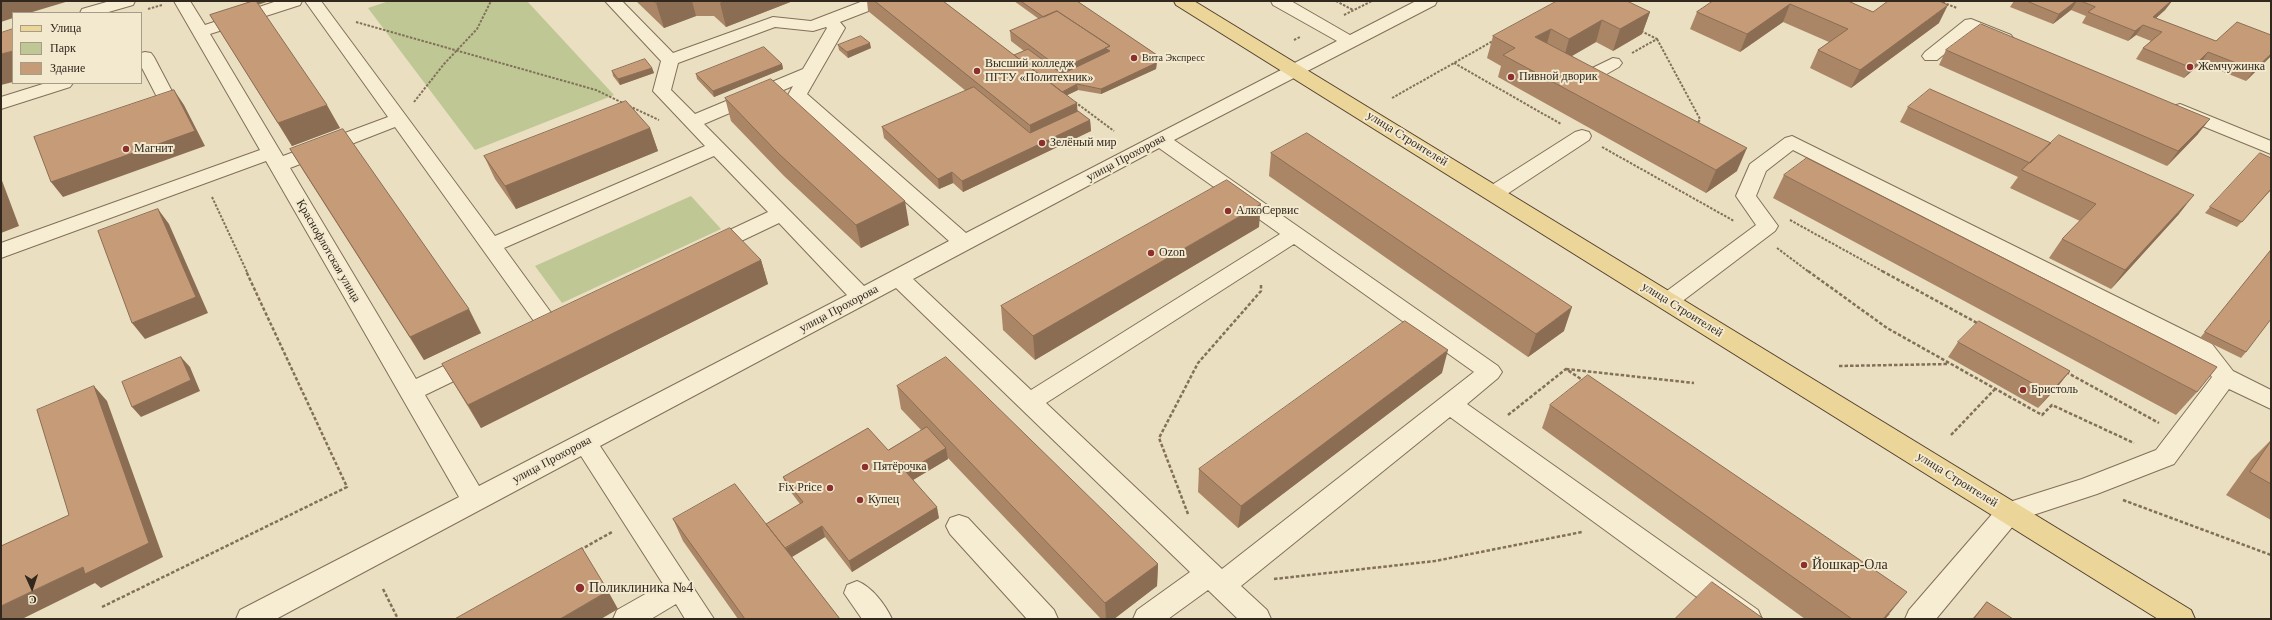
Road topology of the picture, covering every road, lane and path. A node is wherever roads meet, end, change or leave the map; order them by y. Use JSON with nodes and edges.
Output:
{"nodes":[{"id":1,"x":294,"y":1,"type":"edge"},
{"id":2,"x":491,"y":1,"type":"edge"},
{"id":3,"x":613,"y":1,"type":"edge"},
{"id":4,"x":878,"y":1,"type":"edge"},
{"id":5,"x":1182,"y":1,"type":"edge"},
{"id":6,"x":1279,"y":1,"type":"edge"},
{"id":7,"x":1336,"y":1,"type":"edge"},
{"id":8,"x":1429,"y":1,"type":"edge"},
{"id":9,"x":1939,"y":1,"type":"edge"},
{"id":10,"x":174,"y":2,"type":"edge"},
{"id":11,"x":122,"y":6,"type":"edge"},
{"id":12,"x":317,"y":6,"type":"edge"},
{"id":13,"x":1959,"y":9,"type":"dead end"},
{"id":14,"x":145,"y":10,"type":"dead end"},
{"id":15,"x":1353,"y":10,"type":"dead end"},
{"id":16,"x":93,"y":12,"type":"edge"},
{"id":17,"x":829,"y":20,"type":"junction"},
{"id":18,"x":1636,"y":28,"type":"edge"},
{"id":19,"x":200,"y":32,"type":"junction"},
{"id":20,"x":1657,"y":39,"type":"junction"},
{"id":21,"x":1495,"y":40,"type":"dead end"},
{"id":22,"x":1350,"y":42,"type":"junction"},
{"id":23,"x":2022,"y":46,"type":"edge"},
{"id":24,"x":456,"y":52,"type":"junction"},
{"id":25,"x":142,"y":55,"type":"edge"},
{"id":26,"x":1931,"y":56,"type":"dead end"},
{"id":27,"x":670,"y":60,"type":"junction"},
{"id":28,"x":1613,"y":63,"type":"joint"},
{"id":29,"x":1454,"y":64,"type":"junction"},
{"id":30,"x":1295,"y":70,"type":"junction"},
{"id":31,"x":812,"y":72,"type":"junction"},
{"id":32,"x":61,"y":84,"type":"edge"},
{"id":33,"x":1625,"y":95,"type":"edge"},
{"id":34,"x":166,"y":97,"type":"edge"},
{"id":35,"x":1392,"y":98,"type":"dead end"},
{"id":36,"x":1073,"y":100,"type":"edge"},
{"id":37,"x":1,"y":103,"type":"edge"},
{"id":38,"x":2161,"y":103,"type":"edge"},
{"id":39,"x":399,"y":119,"type":"junction"},
{"id":40,"x":660,"y":121,"type":"dead end"},
{"id":41,"x":692,"y":122,"type":"junction"},
{"id":42,"x":1697,"y":126,"type":"edge"},
{"id":43,"x":1114,"y":131,"type":"dead end"},
{"id":44,"x":1582,"y":136,"type":"junction"},
{"id":45,"x":1161,"y":140,"type":"junction"},
{"id":46,"x":717,"y":148,"type":"junction"},
{"id":47,"x":2271,"y":148,"type":"edge"},
{"id":48,"x":274,"y":159,"type":"junction"},
{"id":49,"x":203,"y":177,"type":"junction"},
{"id":50,"x":1494,"y":193,"type":"junction"},
{"id":51,"x":781,"y":214,"type":"junction"},
{"id":52,"x":1788,"y":219,"type":"dead end"},
{"id":53,"x":1294,"y":234,"type":"junction"},
{"id":54,"x":1757,"y":234,"type":"junction"},
{"id":55,"x":964,"y":243,"type":"junction"},
{"id":56,"x":491,"y":246,"type":"junction"},
{"id":57,"x":1,"y":251,"type":"edge"},
{"id":58,"x":1261,"y":255,"type":"junction"},
{"id":59,"x":690,"y":258,"type":"edge"},
{"id":60,"x":899,"y":278,"type":"junction"},
{"id":61,"x":862,"y":297,"type":"junction"},
{"id":62,"x":1668,"y":301,"type":"junction"},
{"id":63,"x":570,"y":315,"type":"edge"},
{"id":64,"x":549,"y":325,"type":"junction"},
{"id":65,"x":1981,"y":325,"type":"edge"},
{"id":66,"x":528,"y":335,"type":"edge"},
{"id":67,"x":494,"y":352,"type":"edge"},
{"id":68,"x":1950,"y":364,"type":"junction"},
{"id":69,"x":1839,"y":366,"type":"dead end"},
{"id":70,"x":1566,"y":369,"type":"junction"},
{"id":71,"x":2064,"y":371,"type":"edge"},
{"id":72,"x":2225,"y":377,"type":"junction"},
{"id":73,"x":1586,"y":382,"type":"edge"},
{"id":74,"x":1694,"y":383,"type":"dead end"},
{"id":75,"x":1995,"y":389,"type":"junction"},
{"id":76,"x":411,"y":392,"type":"junction"},
{"id":77,"x":2271,"y":400,"type":"edge"},
{"id":78,"x":1030,"y":402,"type":"junction"},
{"id":79,"x":1450,"y":404,"type":"junction"},
{"id":80,"x":1488,"y":431,"type":"junction"},
{"id":81,"x":1950,"y":435,"type":"dead end"},
{"id":82,"x":2182,"y":436,"type":"junction"},
{"id":83,"x":585,"y":442,"type":"junction"},
{"id":84,"x":2165,"y":457,"type":"junction"},
{"id":85,"x":2088,"y":487,"type":"junction"},
{"id":86,"x":475,"y":501,"type":"junction"},
{"id":87,"x":2009,"y":512,"type":"junction"},
{"id":88,"x":1188,"y":516,"type":"dead end"},
{"id":89,"x":635,"y":519,"type":"junction"},
{"id":90,"x":1617,"y":525,"type":"junction"},
{"id":91,"x":959,"y":526,"type":"dead end"},
{"id":92,"x":573,"y":554,"type":"edge"},
{"id":93,"x":2271,"y":554,"type":"edge"},
{"id":94,"x":1216,"y":579,"type":"junction"},
{"id":95,"x":1269,"y":580,"type":"dead end"},
{"id":96,"x":680,"y":588,"type":"junction"},
{"id":97,"x":383,"y":589,"type":"dead end"},
{"id":98,"x":857,"y":593,"type":"dead end"},
{"id":99,"x":102,"y":607,"type":"dead end"},
{"id":100,"x":250,"y":619,"type":"edge"},
{"id":101,"x":398,"y":619,"type":"edge"},
{"id":102,"x":627,"y":619,"type":"edge"},
{"id":103,"x":700,"y":619,"type":"edge"},
{"id":104,"x":878,"y":619,"type":"edge"},
{"id":105,"x":1044,"y":619,"type":"edge"},
{"id":106,"x":1147,"y":619,"type":"edge"},
{"id":107,"x":1257,"y":619,"type":"edge"},
{"id":108,"x":1748,"y":619,"type":"edge"},
{"id":109,"x":1919,"y":619,"type":"edge"},
{"id":110,"x":2181,"y":619,"type":"edge"}],
"edges":[{"from":1,"to":19,"type":"street"},
{"from":2,"to":24,"type":"path"},
{"from":3,"to":27,"type":"street"},
{"from":4,"to":17,"type":"street"},
{"from":5,"to":30,"type":"main road","name":"улица Строителей"},
{"from":6,"to":22,"type":"street"},
{"from":7,"to":15,"type":"path"},
{"from":8,"to":22,"type":"street","name":"улица Прохорова"},
{"from":9,"to":13,"type":"path"},
{"from":10,"to":14,"type":"path"},
{"from":10,"to":19,"type":"street","name":"Краснофлотская улица"},
{"from":11,"to":16,"type":"street"},
{"from":12,"to":24,"type":"path"},
{"from":12,"to":39,"type":"street"},
{"from":17,"to":27,"type":"street"},
{"from":17,"to":31,"type":"street"},
{"from":18,"to":20,"type":"path"},
{"from":19,"to":48,"type":"street","name":"Краснофлотская улица"},
{"from":20,"to":28,"type":"path"},
{"from":20,"to":42,"type":"path"},
{"from":21,"to":29,"type":"path"},
{"from":22,"to":30,"type":"street","name":"улица Прохорова"},
{"from":23,"to":26,"type":"street"},
{"from":24,"to":39,"type":"path"},
{"from":24,"to":40,"type":"path"},
{"from":25,"to":34,"type":"street"},
{"from":27,"to":41,"type":"street"},
{"from":28,"to":33,"type":"street"},
{"from":29,"to":35,"type":"path"},
{"from":29,"to":44,"type":"path"},
{"from":30,"to":45,"type":"street","name":"улица Прохорова"},
{"from":30,"to":50,"type":"main road","name":"улица Строителей"},
{"from":31,"to":41,"type":"street"},
{"from":31,"to":55,"type":"street"},
{"from":32,"to":37,"type":"street"},
{"from":36,"to":43,"type":"path"},
{"from":38,"to":47,"type":"street"},
{"from":39,"to":48,"type":"street"},
{"from":39,"to":56,"type":"street"},
{"from":41,"to":46,"type":"street"},
{"from":44,"to":50,"type":"street"},
{"from":44,"to":54,"type":"path"},
{"from":45,"to":53,"type":"street"},
{"from":45,"to":55,"type":"street","name":"улица Прохорова"},
{"from":46,"to":51,"type":"street"},
{"from":46,"to":56,"type":"street"},
{"from":48,"to":49,"type":"street"},
{"from":48,"to":76,"type":"street","name":"Краснофлотская улица"},
{"from":49,"to":57,"type":"street"},
{"from":49,"to":99,"type":"path"},
{"from":50,"to":62,"type":"main road","name":"улица Строителей"},
{"from":51,"to":59,"type":"street"},
{"from":51,"to":61,"type":"street"},
{"from":52,"to":65,"type":"path"},
{"from":53,"to":58,"type":"street"},
{"from":53,"to":79,"type":"street"},
{"from":54,"to":62,"type":"street"},
{"from":54,"to":68,"type":"path"},
{"from":54,"to":72,"type":"street"},
{"from":55,"to":60,"type":"street","name":"улица Прохорова"},
{"from":56,"to":64,"type":"street"},
{"from":58,"to":78,"type":"street"},
{"from":58,"to":88,"type":"path"},
{"from":60,"to":61,"type":"street","name":"улица Прохорова"},
{"from":60,"to":78,"type":"street"},
{"from":61,"to":83,"type":"street","name":"улица Прохорова"},
{"from":62,"to":87,"type":"main road","name":"улица Строителей"},
{"from":63,"to":64,"type":"street"},
{"from":64,"to":66,"type":"street"},
{"from":67,"to":76,"type":"street"},
{"from":68,"to":69,"type":"path"},
{"from":68,"to":75,"type":"path"},
{"from":70,"to":73,"type":"path"},
{"from":70,"to":74,"type":"path"},
{"from":70,"to":80,"type":"path"},
{"from":71,"to":82,"type":"path"},
{"from":72,"to":77,"type":"street"},
{"from":72,"to":82,"type":"street"},
{"from":75,"to":81,"type":"path"},
{"from":75,"to":84,"type":"path"},
{"from":76,"to":86,"type":"street","name":"Краснофлотская улица"},
{"from":78,"to":94,"type":"street"},
{"from":79,"to":80,"type":"street"},
{"from":79,"to":94,"type":"street"},
{"from":80,"to":90,"type":"street"},
{"from":82,"to":84,"type":"street"},
{"from":83,"to":86,"type":"street","name":"улица Прохорова"},
{"from":83,"to":89,"type":"street"},
{"from":84,"to":85,"type":"street"},
{"from":85,"to":87,"type":"street"},
{"from":85,"to":93,"type":"path"},
{"from":86,"to":100,"type":"street","name":"улица Прохорова"},
{"from":87,"to":109,"type":"street"},
{"from":87,"to":110,"type":"main road","name":"улица Строителей"},
{"from":89,"to":92,"type":"path"},
{"from":89,"to":96,"type":"street"},
{"from":90,"to":95,"type":"path"},
{"from":90,"to":108,"type":"street"},
{"from":91,"to":105,"type":"street"},
{"from":94,"to":106,"type":"street"},
{"from":94,"to":107,"type":"street"},
{"from":96,"to":102,"type":"street"},
{"from":96,"to":103,"type":"street"},
{"from":97,"to":101,"type":"path"},
{"from":98,"to":104,"type":"street"}]}
